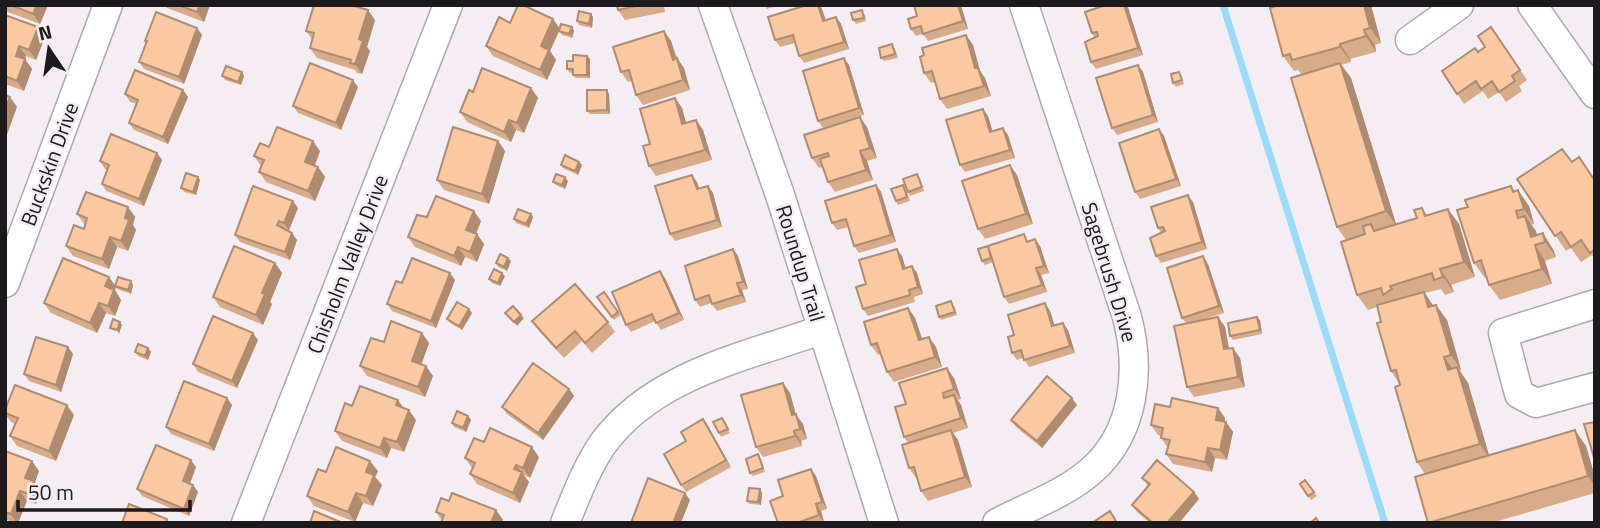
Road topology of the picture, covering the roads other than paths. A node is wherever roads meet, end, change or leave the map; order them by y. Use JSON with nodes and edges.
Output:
{"nodes":[{"id":1,"x":108,"y":5,"type":"edge"},
{"id":2,"x":448,"y":5,"type":"edge"},
{"id":3,"x":713,"y":5,"type":"edge"},
{"id":4,"x":1024,"y":5,"type":"edge"},
{"id":5,"x":1459,"y":5,"type":"edge"},
{"id":6,"x":1532,"y":5,"type":"edge"},
{"id":7,"x":1410,"y":40,"type":"dead end"},
{"id":8,"x":1595,"y":94,"type":"edge"},
{"id":9,"x":5,"y":283,"type":"edge"},
{"id":10,"x":1595,"y":304,"type":"edge"},
{"id":11,"x":821,"y":330,"type":"junction"},
{"id":12,"x":1595,"y":387,"type":"edge"},
{"id":13,"x":246,"y":523,"type":"edge"},
{"id":14,"x":565,"y":523,"type":"edge"},
{"id":15,"x":884,"y":523,"type":"edge"},
{"id":16,"x":997,"y":523,"type":"edge"}],
"edges":[{"from":1,"to":9,"type":"street","name":"Buckskin Drive"},
{"from":2,"to":13,"type":"street","name":"Chisholm Valley Drive"},
{"from":3,"to":11,"type":"street","name":"Roundup Trail"},
{"from":4,"to":16,"type":"street","name":"Sagebrush Drive"},
{"from":5,"to":7,"type":"street"},
{"from":6,"to":8,"type":"street"},
{"from":10,"to":12,"type":"street"},
{"from":11,"to":14,"type":"street"},
{"from":11,"to":15,"type":"street","name":"Roundup Trail"}]}
